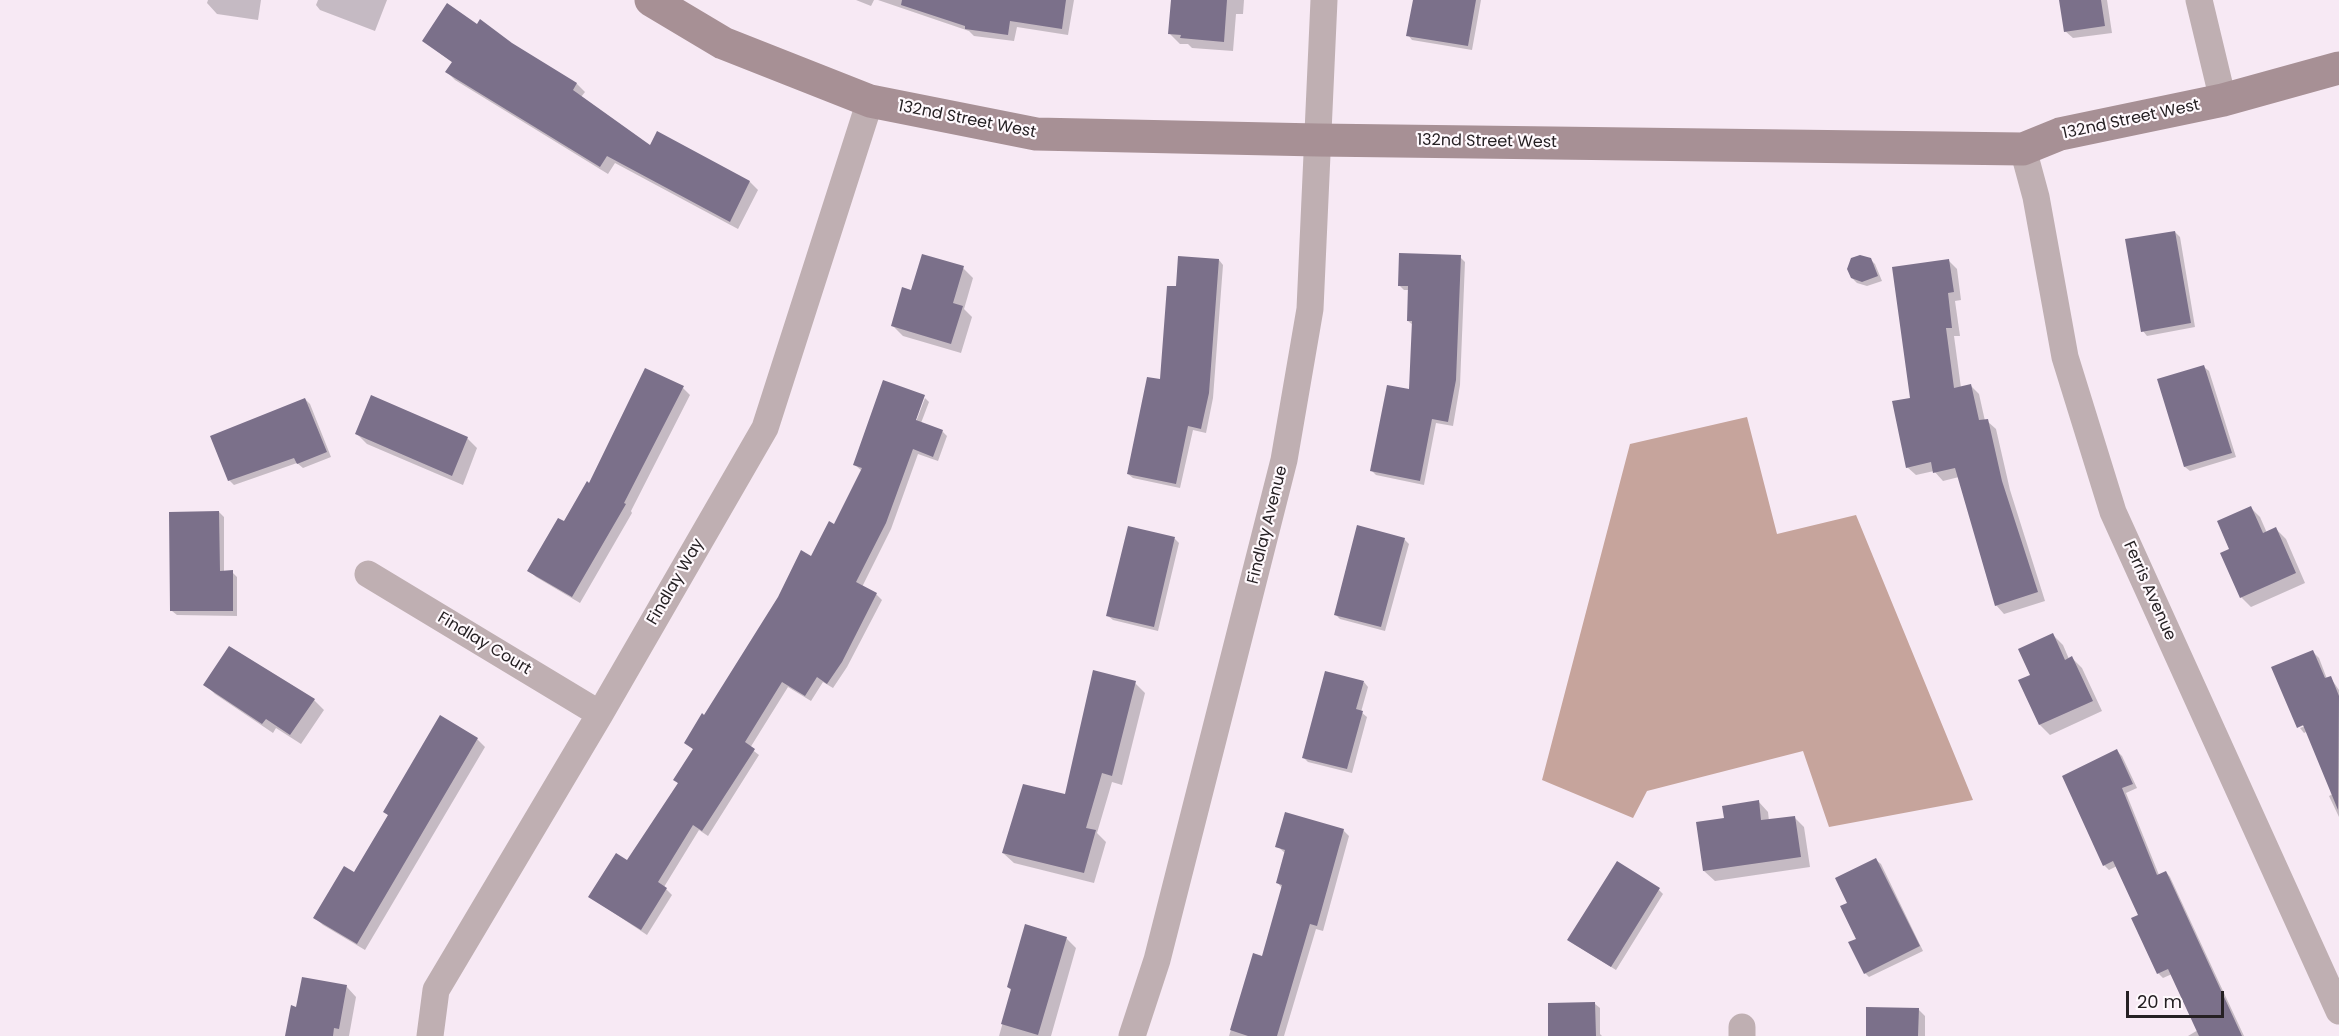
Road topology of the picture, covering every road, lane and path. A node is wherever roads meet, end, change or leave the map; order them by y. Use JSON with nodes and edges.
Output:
{"nodes":[{"id":1,"x":651,"y":0,"type":"edge"},
{"id":2,"x":1324,"y":0,"type":"edge"},
{"id":3,"x":2199,"y":0,"type":"edge"},
{"id":4,"x":2339,"y":68,"type":"edge"},
{"id":5,"x":2223,"y":100,"type":"junction"},
{"id":6,"x":870,"y":101,"type":"junction"},
{"id":7,"x":1318,"y":140,"type":"junction"},
{"id":8,"x":2023,"y":149,"type":"junction"},
{"id":9,"x":368,"y":574,"type":"dead end"},
{"id":10,"x":600,"y":714,"type":"junction"},
{"id":11,"x":2339,"y":1011,"type":"edge"},
{"id":12,"x":430,"y":1036,"type":"edge"},
{"id":13,"x":1132,"y":1036,"type":"edge"}],
"edges":[{"from":1,"to":6,"type":"street","name":"132nd Street West"},
{"from":2,"to":7,"type":"street","name":"Findlay Avenue"},
{"from":3,"to":5,"type":"street"},
{"from":4,"to":5,"type":"street","name":"132nd Street West"},
{"from":5,"to":8,"type":"street","name":"132nd Street West"},
{"from":6,"to":7,"type":"street","name":"132nd Street West"},
{"from":6,"to":10,"type":"street","name":"Findlay Way"},
{"from":7,"to":8,"type":"street","name":"132nd Street West"},
{"from":7,"to":13,"type":"street","name":"Findlay Avenue"},
{"from":8,"to":11,"type":"street","name":"Ferris Avenue"},
{"from":9,"to":10,"type":"street","name":"Findlay Court"},
{"from":10,"to":12,"type":"street","name":"Findlay Way"}]}
